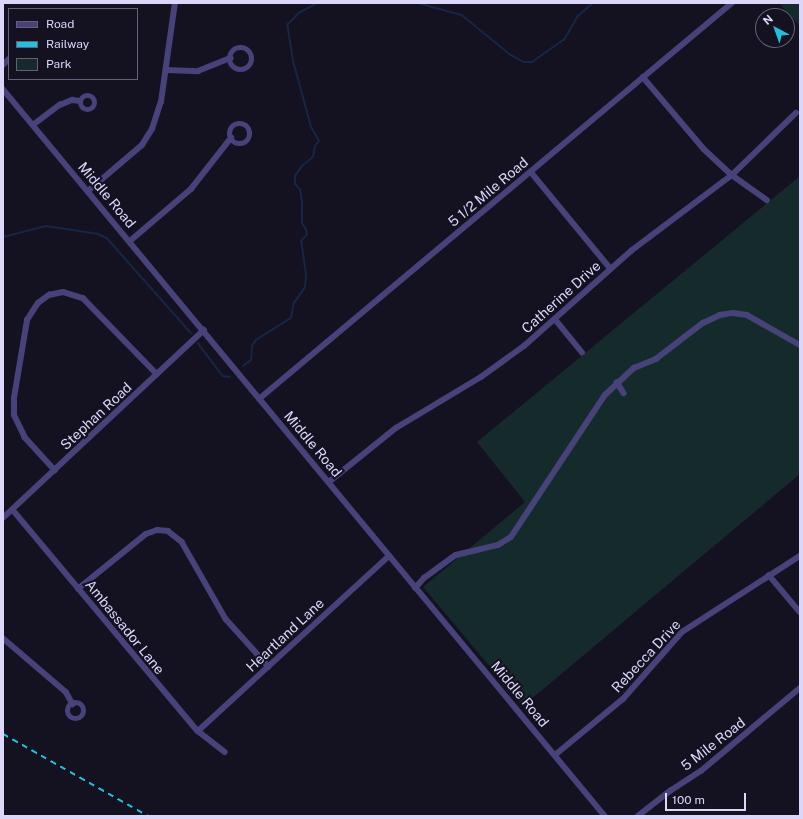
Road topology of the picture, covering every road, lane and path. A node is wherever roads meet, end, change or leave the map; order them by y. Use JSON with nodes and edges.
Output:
{"nodes":[{"id":1,"x":176,"y":3,"type":"edge"},
{"id":2,"x":732,"y":3,"type":"edge"},
{"id":3,"x":230,"y":58,"type":"junction"},
{"id":4,"x":166,"y":70,"type":"junction"},
{"id":5,"x":643,"y":77,"type":"junction"},
{"id":6,"x":3,"y":89,"type":"edge"},
{"id":7,"x":80,"y":101,"type":"dead end"},
{"id":8,"x":796,"y":113,"type":"dead end"},
{"id":9,"x":33,"y":125,"type":"junction"},
{"id":10,"x":230,"y":138,"type":"dead end"},
{"id":11,"x":530,"y":172,"type":"junction"},
{"id":12,"x":732,"y":175,"type":"junction"},
{"id":13,"x":88,"y":191,"type":"junction"},
{"id":14,"x":767,"y":200,"type":"dead end"},
{"id":15,"x":130,"y":241,"type":"junction"},
{"id":16,"x":610,"y":268,"type":"junction"},
{"id":17,"x":555,"y":319,"type":"junction"},
{"id":18,"x":204,"y":330,"type":"junction"},
{"id":19,"x":800,"y":345,"type":"edge"},
{"id":20,"x":582,"y":352,"type":"dead end"},
{"id":21,"x":157,"y":374,"type":"junction"},
{"id":22,"x":617,"y":382,"type":"junction"},
{"id":23,"x":624,"y":393,"type":"dead end"},
{"id":24,"x":259,"y":399,"type":"junction"},
{"id":25,"x":55,"y":471,"type":"junction"},
{"id":26,"x":329,"y":482,"type":"junction"},
{"id":27,"x":13,"y":510,"type":"junction"},
{"id":28,"x":3,"y":518,"type":"edge"},
{"id":29,"x":389,"y":556,"type":"junction"},
{"id":30,"x":800,"y":556,"type":"edge"},
{"id":31,"x":769,"y":575,"type":"junction"},
{"id":32,"x":415,"y":588,"type":"junction"},
{"id":33,"x":78,"y":589,"type":"junction"},
{"id":34,"x":800,"y":612,"type":"edge"},
{"id":35,"x":3,"y":638,"type":"edge"},
{"id":36,"x":269,"y":667,"type":"junction"},
{"id":37,"x":800,"y":688,"type":"edge"},
{"id":38,"x":73,"y":704,"type":"dead end"},
{"id":39,"x":198,"y":731,"type":"junction"},
{"id":40,"x":225,"y":752,"type":"dead end"},
{"id":41,"x":555,"y":755,"type":"junction"},
{"id":42,"x":605,"y":816,"type":"edge"},
{"id":43,"x":638,"y":816,"type":"edge"}],
"edges":[{"from":1,"to":4,"type":"street"},
{"from":2,"to":5,"type":"street","name":"5 1/2 Mile Road"},
{"from":3,"to":3,"type":"street"},
{"from":3,"to":4,"type":"street"},
{"from":4,"to":13,"type":"street"},
{"from":5,"to":11,"type":"street","name":"5 1/2 Mile Road"},
{"from":5,"to":12,"type":"street"},
{"from":6,"to":9,"type":"street","name":"Middle Road"},
{"from":7,"to":9,"type":"street"},
{"from":8,"to":12,"type":"street","name":"Catherine Drive"},
{"from":9,"to":13,"type":"street","name":"Middle Road"},
{"from":10,"to":15,"type":"street"},
{"from":11,"to":16,"type":"street"},
{"from":11,"to":24,"type":"street","name":"5 1/2 Mile Road"},
{"from":12,"to":14,"type":"street"},
{"from":12,"to":16,"type":"street","name":"Catherine Drive"},
{"from":13,"to":15,"type":"street","name":"Middle Road"},
{"from":15,"to":18,"type":"street","name":"Middle Road"},
{"from":16,"to":17,"type":"street","name":"Catherine Drive"},
{"from":17,"to":20,"type":"street"},
{"from":17,"to":26,"type":"street","name":"Catherine Drive"},
{"from":18,"to":21,"type":"street","name":"Stephan Road"},
{"from":18,"to":24,"type":"street","name":"Middle Road"},
{"from":19,"to":22,"type":"street"},
{"from":21,"to":25,"type":"street","name":"Stephan Road"},
{"from":21,"to":25,"type":"street"},
{"from":22,"to":23,"type":"street"},
{"from":22,"to":32,"type":"street"},
{"from":24,"to":26,"type":"street","name":"Middle Road"},
{"from":25,"to":27,"type":"street","name":"Stephan Road"},
{"from":26,"to":29,"type":"street","name":"Middle Road"},
{"from":27,"to":28,"type":"street","name":"Stephan Road"},
{"from":27,"to":33,"type":"street","name":"Ambassador Lane"},
{"from":29,"to":32,"type":"street","name":"Middle Road"},
{"from":29,"to":36,"type":"street","name":"Heartland Lane"},
{"from":30,"to":31,"type":"street","name":"Rebecca Drive"},
{"from":31,"to":34,"type":"street"},
{"from":31,"to":41,"type":"street","name":"Rebecca Drive"},
{"from":32,"to":41,"type":"street","name":"Middle Road"},
{"from":33,"to":36,"type":"street"},
{"from":33,"to":39,"type":"street","name":"Ambassador Lane"},
{"from":35,"to":38,"type":"street"},
{"from":36,"to":39,"type":"street","name":"Heartland Lane"},
{"from":37,"to":43,"type":"street","name":"5 Mile Road"},
{"from":39,"to":40,"type":"street","name":"Ambassador Lane"},
{"from":41,"to":42,"type":"street","name":"Middle Road"}]}
